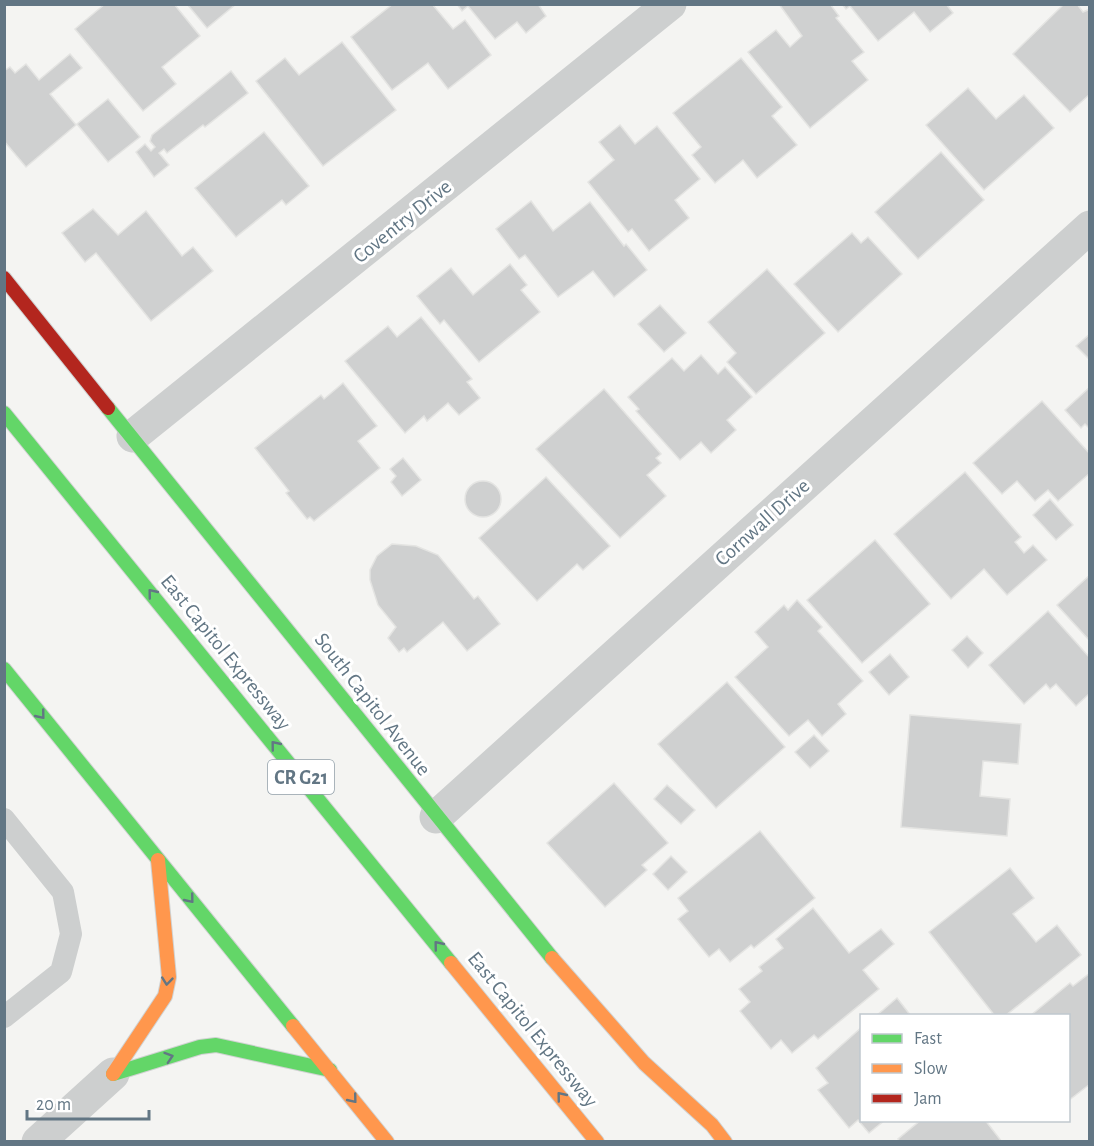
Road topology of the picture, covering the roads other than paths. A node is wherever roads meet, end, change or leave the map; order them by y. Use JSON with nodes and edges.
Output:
{"nodes":[{"id":1,"x":670,"y":4,"type":"edge"},
{"id":2,"x":1089,"y":226,"type":"edge"},
{"id":3,"x":4,"y":278,"type":"edge"},
{"id":4,"x":4,"y":413,"type":"edge"},
{"id":5,"x":133,"y":436,"type":"junction"},
{"id":6,"x":4,"y":669,"type":"edge"},
{"id":7,"x":436,"y":818,"type":"junction"},
{"id":8,"x":4,"y":819,"type":"edge"},
{"id":9,"x":158,"y":860,"type":"junction"},
{"id":10,"x":4,"y":1017,"type":"edge"},
{"id":11,"x":330,"y":1070,"type":"junction"},
{"id":12,"x":114,"y":1074,"type":"junction"},
{"id":13,"x":38,"y":1142,"type":"edge"},
{"id":14,"x":387,"y":1142,"type":"edge"},
{"id":15,"x":597,"y":1142,"type":"edge"},
{"id":16,"x":725,"y":1142,"type":"edge"}],
"edges":[{"from":1,"to":5,"type":"street","name":"Coventry Drive"},
{"from":2,"to":7,"type":"street","name":"Cornwall Drive"},
{"from":3,"to":5,"type":"main road","name":"South Capitol Avenue"},
{"from":15,"to":4,"type":"main road","name":"East Capitol Expressway","number":"CR G21","one_way":true},
{"from":5,"to":7,"type":"main road","name":"South Capitol Avenue"},
{"from":6,"to":9,"type":"main road","one_way":true},
{"from":7,"to":16,"type":"main road","name":"South Capitol Avenue"},
{"from":8,"to":10,"type":"lane"},
{"from":9,"to":11,"type":"main road","one_way":true},
{"from":9,"to":12,"type":"main road","one_way":true},
{"from":12,"to":11,"type":"main road","one_way":true},
{"from":11,"to":14,"type":"main road","one_way":true},
{"from":12,"to":13,"type":"street"}]}
